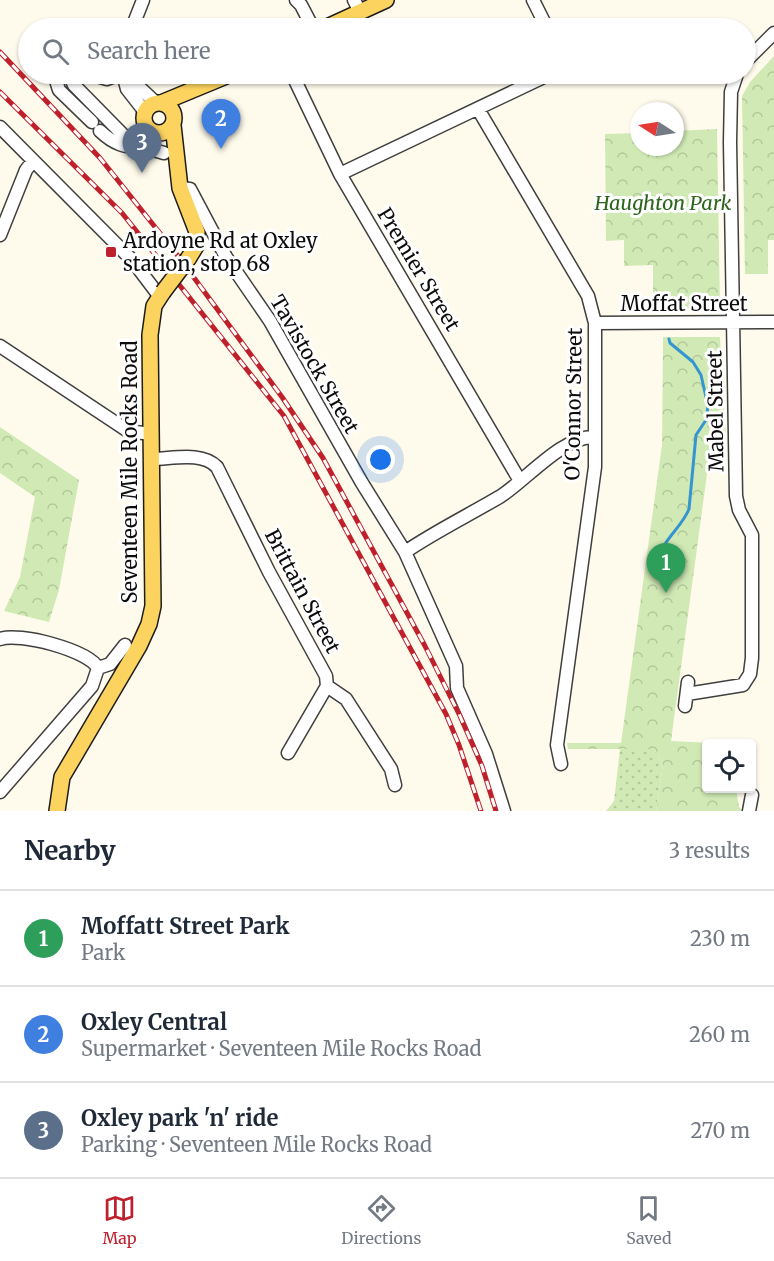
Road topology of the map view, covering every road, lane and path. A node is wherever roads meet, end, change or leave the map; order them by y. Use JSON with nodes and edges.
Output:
{"nodes":[{"id":1,"x":143,"y":0,"type":"edge"},
{"id":2,"x":296,"y":0,"type":"edge"},
{"id":3,"x":386,"y":0,"type":"edge"},
{"id":4,"x":533,"y":0,"type":"edge"},
{"id":5,"x":357,"y":6,"type":"edge"},
{"id":6,"x":136,"y":18,"type":"edge"},
{"id":7,"x":308,"y":18,"type":"edge"},
{"id":8,"x":340,"y":18,"type":"edge"},
{"id":9,"x":542,"y":18,"type":"edge"},
{"id":10,"x":774,"y":33,"type":"edge"},
{"id":11,"x":756,"y":51,"type":"edge"},
{"id":12,"x":57,"y":84,"type":"edge"},
{"id":13,"x":74,"y":84,"type":"edge"},
{"id":14,"x":125,"y":84,"type":"edge"},
{"id":15,"x":218,"y":84,"type":"edge"},
{"id":16,"x":219,"y":84,"type":"edge"},
{"id":17,"x":297,"y":84,"type":"edge"},
{"id":18,"x":529,"y":84,"type":"edge"},
{"id":19,"x":734,"y":84,"type":"edge"},
{"id":20,"x":154,"y":106,"type":"junction"},
{"id":21,"x":478,"y":109,"type":"junction"},
{"id":22,"x":173,"y":123,"type":"junction"},
{"id":23,"x":0,"y":127,"type":"edge"},
{"id":24,"x":154,"y":133,"type":"junction"},
{"id":25,"x":138,"y":147,"type":"junction"},
{"id":26,"x":164,"y":153,"type":"junction"},
{"id":27,"x":33,"y":161,"type":"junction"},
{"id":28,"x":340,"y":174,"type":"junction"},
{"id":29,"x":180,"y":188,"type":"junction"},
{"id":30,"x":0,"y":235,"type":"edge"},
{"id":31,"x":162,"y":295,"type":"junction"},
{"id":32,"x":732,"y":322,"type":"junction"},
{"id":33,"x":774,"y":322,"type":"edge"},
{"id":34,"x":594,"y":323,"type":"junction"},
{"id":35,"x":0,"y":346,"type":"edge"},
{"id":36,"x":151,"y":434,"type":"junction"},
{"id":37,"x":594,"y":437,"type":"junction"},
{"id":38,"x":152,"y":459,"type":"junction"},
{"id":39,"x":520,"y":481,"type":"junction"},
{"id":40,"x":405,"y":552,"type":"junction"},
{"id":41,"x":0,"y":639,"type":"edge"},
{"id":42,"x":125,"y":645,"type":"dead end"},
{"id":43,"x":98,"y":668,"type":"junction"},
{"id":44,"x":327,"y":686,"type":"junction"},
{"id":45,"x":687,"y":694,"type":"dead end"},
{"id":46,"x":288,"y":753,"type":"dead end"},
{"id":47,"x":75,"y":754,"type":"junction"},
{"id":48,"x":561,"y":764,"type":"dead end"},
{"id":49,"x":395,"y":785,"type":"dead end"},
{"id":50,"x":0,"y":792,"type":"edge"},
{"id":51,"x":752,"y":795,"type":"dead end"},
{"id":52,"x":57,"y":811,"type":"edge"},
{"id":53,"x":67,"y":811,"type":"edge"},
{"id":54,"x":504,"y":811,"type":"edge"},
{"id":55,"x":749,"y":811,"type":"edge"}],
"edges":[{"from":1,"to":6,"type":"street"},
{"from":2,"to":7,"type":"street"},
{"from":3,"to":5,"type":"main road"},
{"from":4,"to":9,"type":"street"},
{"from":5,"to":8,"type":"main road"},
{"from":10,"to":11,"type":"street"},
{"from":12,"to":25,"type":"street"},
{"from":13,"to":25,"type":"street"},
{"from":14,"to":20,"type":"street"},
{"from":15,"to":20,"type":"main road"},
{"from":16,"to":22,"type":"main road"},
{"from":17,"to":28,"type":"street","name":"Premier Street"},
{"from":18,"to":21,"type":"street"},
{"from":19,"to":32,"type":"street","name":"Mabel Street"},
{"from":20,"to":22,"type":"main road"},
{"from":20,"to":24,"type":"main road"},
{"from":21,"to":28,"type":"street"},
{"from":21,"to":34,"type":"street","name":"O'Connor Street"},
{"from":22,"to":24,"type":"main road"},
{"from":22,"to":29,"type":"main road","name":"Seventeen Mile Rocks Road"},
{"from":23,"to":27,"type":"street"},
{"from":24,"to":25,"type":"street"},
{"from":24,"to":26,"type":"main road","name":"Seventeen Mile Rocks Road"},
{"from":25,"to":26,"type":"street"},
{"from":26,"to":29,"type":"main road","name":"Seventeen Mile Rocks Road"},
{"from":27,"to":30,"type":"street"},
{"from":27,"to":31,"type":"street"},
{"from":28,"to":39,"type":"street","name":"Premier Street"},
{"from":29,"to":31,"type":"main road","name":"Seventeen Mile Rocks Road","bridge":true},
{"from":29,"to":40,"type":"street","name":"Tavistock Street"},
{"from":31,"to":36,"type":"main road","name":"Seventeen Mile Rocks Road"},
{"from":32,"to":33,"type":"street","name":"Moffat Street"},
{"from":32,"to":34,"type":"street","name":"Moffat Street"},
{"from":32,"to":45,"type":"street","name":"Mabel Street"},
{"from":34,"to":37,"type":"street","name":"O'Connor Street"},
{"from":35,"to":36,"type":"street"},
{"from":36,"to":38,"type":"main road","name":"Seventeen Mile Rocks Road"},
{"from":37,"to":39,"type":"street"},
{"from":37,"to":48,"type":"street","name":"O'Connor Street"},
{"from":38,"to":44,"type":"street","name":"Brittain Street"},
{"from":38,"to":47,"type":"main road","name":"Seventeen Mile Rocks Road"},
{"from":39,"to":40,"type":"street"},
{"from":40,"to":54,"type":"street","name":"Tavistock Street"},
{"from":41,"to":43,"type":"street"},
{"from":42,"to":43,"type":"street"},
{"from":43,"to":50,"type":"street"},
{"from":44,"to":46,"type":"street"},
{"from":44,"to":49,"type":"street","name":"Brittain Street"},
{"from":47,"to":52,"type":"main road","name":"Seventeen Mile Rocks Road"},
{"from":47,"to":53,"type":"main road","name":"Seventeen Mile Rocks Road"},
{"from":51,"to":55,"type":"street"}]}
